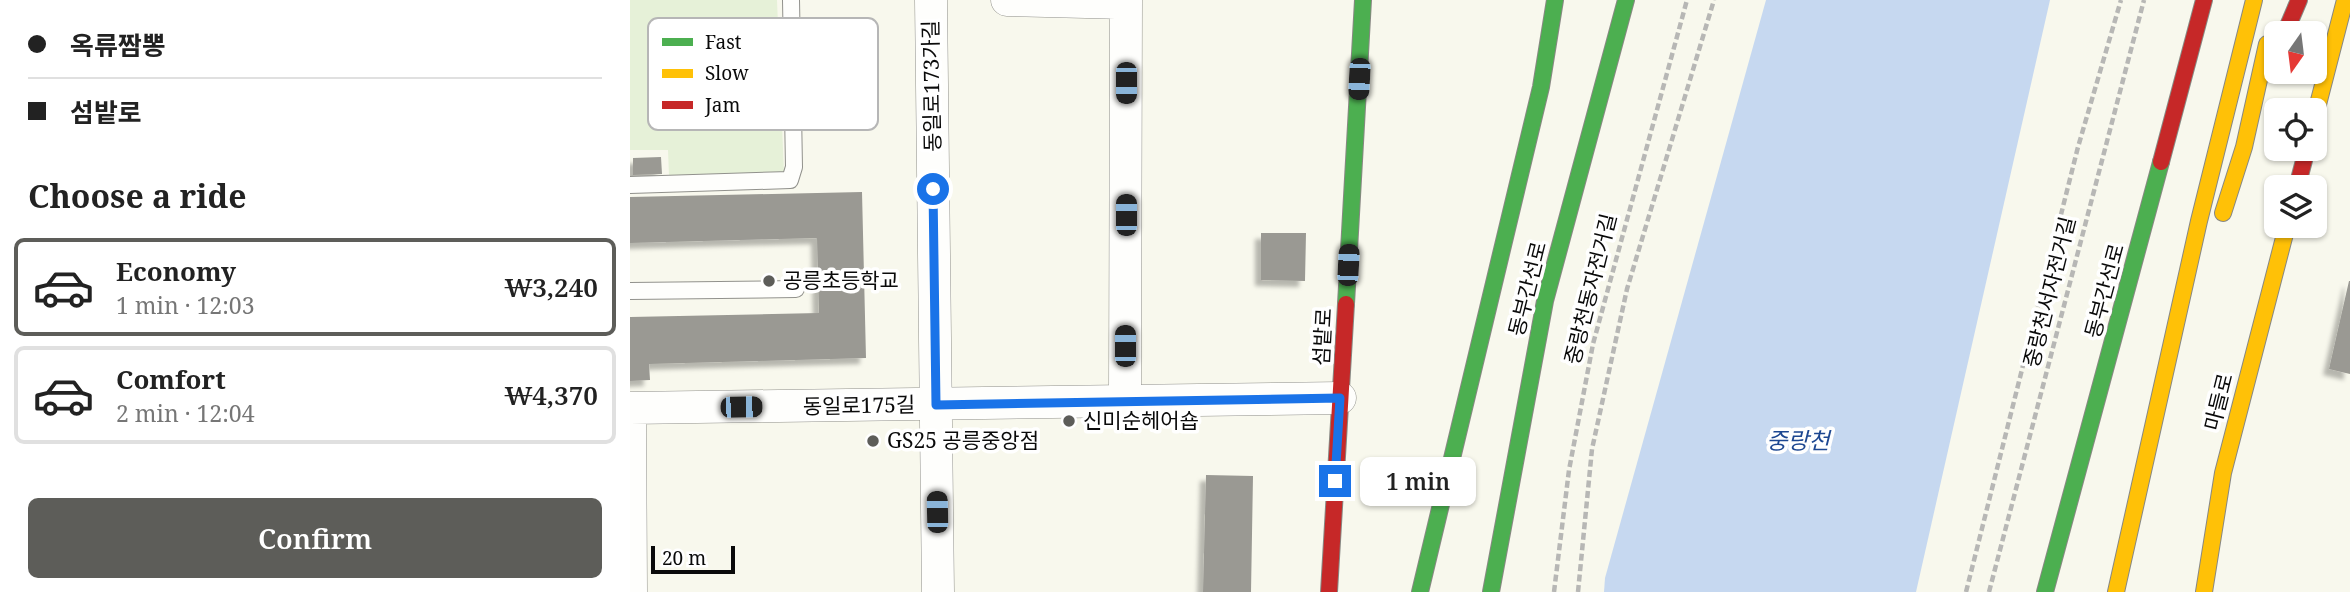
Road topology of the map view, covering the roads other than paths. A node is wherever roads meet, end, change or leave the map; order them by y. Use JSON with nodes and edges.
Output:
{"nodes":[{"id":1,"x":791,"y":0,"type":"edge"},
{"id":2,"x":931,"y":0,"type":"edge"},
{"id":3,"x":1007,"y":0,"type":"edge"},
{"id":4,"x":1363,"y":0,"type":"edge"},
{"id":5,"x":1555,"y":0,"type":"edge"},
{"id":6,"x":1569,"y":0,"type":"edge"},
{"id":7,"x":1626,"y":0,"type":"edge"},
{"id":8,"x":2204,"y":0,"type":"edge"},
{"id":9,"x":2254,"y":0,"type":"edge"},
{"id":10,"x":2299,"y":0,"type":"edge"},
{"id":11,"x":2345,"y":0,"type":"edge"},
{"id":12,"x":1126,"y":2,"type":"edge"},
{"id":13,"x":2274,"y":13,"type":"dead end"},
{"id":14,"x":791,"y":18,"type":"edge"},
{"id":15,"x":2290,"y":21,"type":"edge"},
{"id":16,"x":2267,"y":84,"type":"edge"},
{"id":17,"x":1541,"y":87,"type":"junction"},
{"id":18,"x":2320,"y":98,"type":"edge"},
{"id":19,"x":793,"y":130,"type":"edge"},
{"id":20,"x":2244,"y":147,"type":"junction"},
{"id":21,"x":630,"y":184,"type":"edge"},
{"id":22,"x":2220,"y":224,"type":"dead end"},
{"id":23,"x":2284,"y":238,"type":"edge"},
{"id":24,"x":2207,"y":262,"type":"dead end"},
{"id":25,"x":796,"y":289,"type":"dead end"},
{"id":26,"x":630,"y":291,"type":"edge"},
{"id":27,"x":1340,"y":398,"type":"junction"},
{"id":28,"x":1125,"y":399,"type":"junction"},
{"id":29,"x":936,"y":405,"type":"junction"},
{"id":30,"x":630,"y":408,"type":"edge"},
{"id":31,"x":2159,"y":415,"type":"junction"},
{"id":32,"x":631,"y":592,"type":"edge"},
{"id":33,"x":939,"y":592,"type":"edge"},
{"id":34,"x":1329,"y":592,"type":"edge"},
{"id":35,"x":1420,"y":592,"type":"edge"},
{"id":36,"x":1491,"y":592,"type":"edge"},
{"id":37,"x":2045,"y":592,"type":"edge"},
{"id":38,"x":2116,"y":592,"type":"edge"},
{"id":39,"x":2204,"y":592,"type":"edge"}],
"edges":[{"from":1,"to":14,"type":"lane"},
{"from":2,"to":29,"type":"street","name":"동일로173가길"},
{"from":3,"to":12,"type":"street"},
{"from":4,"to":27,"type":"main road","name":"섬밭로"},
{"from":5,"to":17,"type":"main road"},
{"from":6,"to":17,"type":"main road"},
{"from":7,"to":36,"type":"main road","name":"동부간선로"},
{"from":8,"to":37,"type":"main road","name":"동부간선로"},
{"from":9,"to":31,"type":"main road"},
{"from":10,"to":15,"type":"main road"},
{"from":11,"to":18,"type":"main road"},
{"from":12,"to":28,"type":"street"},
{"from":13,"to":20,"type":"main road"},
{"from":16,"to":20,"type":"main road"},
{"from":17,"to":35,"type":"main road"},
{"from":19,"to":21,"type":"lane"},
{"from":20,"to":22,"type":"main road"},
{"from":23,"to":39,"type":"main road","name":"마들로"},
{"from":24,"to":31,"type":"main road"},
{"from":25,"to":26,"type":"lane"},
{"from":27,"to":28,"type":"street","name":"동일로175길"},
{"from":27,"to":34,"type":"main road","name":"섬밭로"},
{"from":28,"to":29,"type":"street","name":"동일로175길"},
{"from":29,"to":30,"type":"street","name":"동일로175길"},
{"from":29,"to":33,"type":"street","name":"동일로173가길"},
{"from":30,"to":32,"type":"street","name":"동일로175길"},
{"from":31,"to":38,"type":"main road"}]}
